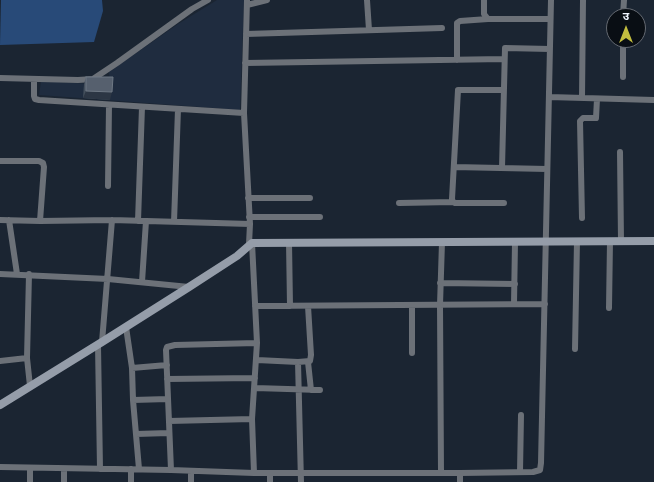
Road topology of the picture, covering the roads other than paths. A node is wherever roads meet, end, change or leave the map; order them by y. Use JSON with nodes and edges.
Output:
{"nodes":[{"id":1,"x":208,"y":0,"type":"edge"},
{"id":2,"x":267,"y":0,"type":"edge"},
{"id":3,"x":367,"y":0,"type":"edge"},
{"id":4,"x":484,"y":0,"type":"edge"},
{"id":5,"x":551,"y":0,"type":"edge"},
{"id":6,"x":583,"y":0,"type":"edge"},
{"id":7,"x":247,"y":3,"type":"edge"},
{"id":8,"x":488,"y":19,"type":"junction"},
{"id":9,"x":550,"y":19,"type":"junction"},
{"id":10,"x":442,"y":28,"type":"dead end"},
{"id":11,"x":369,"y":30,"type":"junction"},
{"id":12,"x":246,"y":34,"type":"junction"},
{"id":13,"x":623,"y":48,"type":"edge"},
{"id":14,"x":550,"y":49,"type":"junction"},
{"id":15,"x":504,"y":59,"type":"junction"},
{"id":16,"x":457,"y":60,"type":"junction"},
{"id":17,"x":245,"y":63,"type":"junction"},
{"id":18,"x":0,"y":78,"type":"edge"},
{"id":19,"x":623,"y":78,"type":"dead end"},
{"id":20,"x":34,"y":79,"type":"junction"},
{"id":21,"x":504,"y":90,"type":"junction"},
{"id":22,"x":549,"y":97,"type":"junction"},
{"id":23,"x":582,"y":98,"type":"junction"},
{"id":24,"x":597,"y":99,"type":"junction"},
{"id":25,"x":654,"y":100,"type":"edge"},
{"id":26,"x":109,"y":104,"type":"junction"},
{"id":27,"x":142,"y":107,"type":"junction"},
{"id":28,"x":178,"y":109,"type":"junction"},
{"id":29,"x":244,"y":113,"type":"junction"},
{"id":30,"x":620,"y":152,"type":"dead end"},
{"id":31,"x":0,"y":161,"type":"edge"},
{"id":32,"x":454,"y":167,"type":"junction"},
{"id":33,"x":502,"y":168,"type":"junction"},
{"id":34,"x":547,"y":169,"type":"junction"},
{"id":35,"x":108,"y":186,"type":"dead end"},
{"id":36,"x":248,"y":198,"type":"junction"},
{"id":37,"x":310,"y":198,"type":"dead end"},
{"id":38,"x":453,"y":202,"type":"junction"},
{"id":39,"x":400,"y":203,"type":"dead end"},
{"id":40,"x":504,"y":203,"type":"dead end"},
{"id":41,"x":320,"y":217,"type":"dead end"},
{"id":42,"x":582,"y":218,"type":"dead end"},
{"id":43,"x":0,"y":220,"type":"edge"},
{"id":44,"x":9,"y":220,"type":"junction"},
{"id":45,"x":112,"y":220,"type":"junction"},
{"id":46,"x":250,"y":220,"type":"junction"},
{"id":47,"x":40,"y":221,"type":"junction"},
{"id":48,"x":138,"y":221,"type":"junction"},
{"id":49,"x":146,"y":221,"type":"junction"},
{"id":50,"x":174,"y":222,"type":"junction"},
{"id":51,"x":546,"y":241,"type":"junction"},
{"id":52,"x":577,"y":241,"type":"junction"},
{"id":53,"x":610,"y":241,"type":"junction"},
{"id":54,"x":621,"y":241,"type":"junction"},
{"id":55,"x":654,"y":241,"type":"edge"},
{"id":56,"x":289,"y":242,"type":"junction"},
{"id":57,"x":442,"y":242,"type":"junction"},
{"id":58,"x":516,"y":242,"type":"junction"},
{"id":59,"x":251,"y":243,"type":"junction"},
{"id":60,"x":0,"y":274,"type":"edge"},
{"id":61,"x":17,"y":274,"type":"junction"},
{"id":62,"x":29,"y":274,"type":"junction"},
{"id":63,"x":108,"y":279,"type":"junction"},
{"id":64,"x":142,"y":282,"type":"junction"},
{"id":65,"x":440,"y":283,"type":"junction"},
{"id":66,"x":515,"y":284,"type":"junction"},
{"id":67,"x":189,"y":287,"type":"junction"},
{"id":68,"x":514,"y":304,"type":"junction"},
{"id":69,"x":545,"y":304,"type":"junction"},
{"id":70,"x":412,"y":305,"type":"junction"},
{"id":71,"x":440,"y":305,"type":"junction"},
{"id":72,"x":255,"y":306,"type":"junction"},
{"id":73,"x":290,"y":306,"type":"junction"},
{"id":74,"x":308,"y":306,"type":"junction"},
{"id":75,"x":609,"y":308,"type":"dead end"},
{"id":76,"x":126,"y":327,"type":"junction"},
{"id":77,"x":257,"y":343,"type":"junction"},
{"id":78,"x":100,"y":344,"type":"junction"},
{"id":79,"x":575,"y":349,"type":"dead end"},
{"id":80,"x":412,"y":353,"type":"dead end"},
{"id":81,"x":27,"y":358,"type":"junction"},
{"id":82,"x":257,"y":360,"type":"junction"},
{"id":83,"x":0,"y":362,"type":"edge"},
{"id":84,"x":298,"y":362,"type":"junction"},
{"id":85,"x":308,"y":362,"type":"junction"},
{"id":86,"x":167,"y":365,"type":"junction"},
{"id":87,"x":132,"y":368,"type":"junction"},
{"id":88,"x":255,"y":378,"type":"junction"},
{"id":89,"x":167,"y":379,"type":"junction"},
{"id":90,"x":30,"y":386,"type":"junction"},
{"id":91,"x":255,"y":388,"type":"junction"},
{"id":92,"x":299,"y":390,"type":"junction"},
{"id":93,"x":311,"y":390,"type":"junction"},
{"id":94,"x":320,"y":390,"type":"dead end"},
{"id":95,"x":168,"y":399,"type":"junction"},
{"id":96,"x":133,"y":400,"type":"junction"},
{"id":97,"x":0,"y":405,"type":"edge"},
{"id":98,"x":521,"y":415,"type":"dead end"},
{"id":99,"x":252,"y":419,"type":"junction"},
{"id":100,"x":169,"y":421,"type":"junction"},
{"id":101,"x":169,"y":433,"type":"junction"},
{"id":102,"x":136,"y":434,"type":"junction"},
{"id":103,"x":0,"y":467,"type":"edge"},
{"id":104,"x":30,"y":468,"type":"junction"},
{"id":105,"x":100,"y":468,"type":"junction"},
{"id":106,"x":64,"y":469,"type":"junction"},
{"id":107,"x":131,"y":469,"type":"junction"},
{"id":108,"x":139,"y":469,"type":"junction"},
{"id":109,"x":171,"y":470,"type":"junction"},
{"id":110,"x":191,"y":471,"type":"junction"},
{"id":111,"x":520,"y":472,"type":"junction"},
{"id":112,"x":254,"y":473,"type":"junction"},
{"id":113,"x":270,"y":473,"type":"junction"},
{"id":114,"x":301,"y":473,"type":"junction"},
{"id":115,"x":441,"y":473,"type":"junction"},
{"id":116,"x":460,"y":473,"type":"junction"},
{"id":117,"x":30,"y":482,"type":"edge"},
{"id":118,"x":64,"y":482,"type":"edge"},
{"id":119,"x":131,"y":482,"type":"edge"},
{"id":120,"x":191,"y":482,"type":"edge"},
{"id":121,"x":270,"y":482,"type":"edge"},
{"id":122,"x":301,"y":482,"type":"edge"},
{"id":123,"x":460,"y":482,"type":"edge"}],
"edges":[{"from":1,"to":20,"type":"street"},
{"from":2,"to":7,"type":"street"},
{"from":3,"to":11,"type":"street"},
{"from":4,"to":8,"type":"street"},
{"from":5,"to":9,"type":"street"},
{"from":6,"to":23,"type":"street"},
{"from":7,"to":12,"type":"street"},
{"from":8,"to":9,"type":"street"},
{"from":8,"to":16,"type":"street"},
{"from":9,"to":14,"type":"street"},
{"from":10,"to":11,"type":"street"},
{"from":11,"to":12,"type":"street"},
{"from":12,"to":17,"type":"street"},
{"from":13,"to":19,"type":"street"},
{"from":14,"to":15,"type":"street"},
{"from":14,"to":22,"type":"street"},
{"from":15,"to":16,"type":"street"},
{"from":15,"to":21,"type":"street"},
{"from":16,"to":17,"type":"street"},
{"from":17,"to":29,"type":"street"},
{"from":18,"to":20,"type":"street"},
{"from":20,"to":26,"type":"street"},
{"from":21,"to":32,"type":"street"},
{"from":21,"to":33,"type":"street"},
{"from":22,"to":23,"type":"street"},
{"from":22,"to":34,"type":"street"},
{"from":23,"to":24,"type":"street"},
{"from":24,"to":25,"type":"street"},
{"from":24,"to":42,"type":"street"},
{"from":26,"to":27,"type":"street"},
{"from":26,"to":35,"type":"street"},
{"from":27,"to":28,"type":"street"},
{"from":27,"to":48,"type":"street"},
{"from":28,"to":29,"type":"street"},
{"from":28,"to":50,"type":"street"},
{"from":29,"to":36,"type":"street"},
{"from":30,"to":54,"type":"street"},
{"from":31,"to":47,"type":"street"},
{"from":32,"to":33,"type":"street"},
{"from":32,"to":38,"type":"street"},
{"from":33,"to":34,"type":"street"},
{"from":34,"to":51,"type":"street"},
{"from":36,"to":37,"type":"street"},
{"from":36,"to":46,"type":"street"},
{"from":38,"to":39,"type":"street"},
{"from":38,"to":40,"type":"street"},
{"from":41,"to":46,"type":"street"},
{"from":43,"to":44,"type":"street"},
{"from":44,"to":47,"type":"street"},
{"from":44,"to":61,"type":"street"},
{"from":45,"to":47,"type":"street"},
{"from":45,"to":48,"type":"street"},
{"from":45,"to":63,"type":"street"},
{"from":46,"to":50,"type":"street"},
{"from":46,"to":59,"type":"street"},
{"from":48,"to":49,"type":"street"},
{"from":49,"to":50,"type":"street"},
{"from":49,"to":64,"type":"street"},
{"from":51,"to":52,"type":"street"},
{"from":51,"to":58,"type":"street"},
{"from":51,"to":69,"type":"street"},
{"from":52,"to":53,"type":"street"},
{"from":52,"to":79,"type":"street"},
{"from":53,"to":54,"type":"street"},
{"from":53,"to":75,"type":"street"},
{"from":54,"to":55,"type":"street"},
{"from":56,"to":57,"type":"street"},
{"from":56,"to":59,"type":"street"},
{"from":56,"to":73,"type":"street"},
{"from":57,"to":58,"type":"street"},
{"from":57,"to":65,"type":"street"},
{"from":58,"to":66,"type":"street"},
{"from":59,"to":67,"type":"street"},
{"from":59,"to":72,"type":"street"},
{"from":60,"to":61,"type":"street"},
{"from":61,"to":62,"type":"street"},
{"from":62,"to":63,"type":"street"},
{"from":62,"to":81,"type":"street"},
{"from":63,"to":64,"type":"street"},
{"from":63,"to":78,"type":"street"},
{"from":64,"to":67,"type":"street"},
{"from":65,"to":66,"type":"street"},
{"from":65,"to":71,"type":"street"},
{"from":66,"to":68,"type":"street"},
{"from":67,"to":76,"type":"street"},
{"from":68,"to":69,"type":"street"},
{"from":68,"to":71,"type":"street"},
{"from":69,"to":111,"type":"street"},
{"from":70,"to":71,"type":"street"},
{"from":70,"to":74,"type":"street"},
{"from":70,"to":80,"type":"street"},
{"from":71,"to":115,"type":"street"},
{"from":72,"to":73,"type":"street"},
{"from":72,"to":77,"type":"street"},
{"from":73,"to":74,"type":"street"},
{"from":74,"to":85,"type":"street"},
{"from":76,"to":78,"type":"street"},
{"from":76,"to":87,"type":"street"},
{"from":77,"to":82,"type":"street"},
{"from":77,"to":86,"type":"street"},
{"from":78,"to":90,"type":"street"},
{"from":78,"to":105,"type":"street"},
{"from":81,"to":83,"type":"street"},
{"from":81,"to":90,"type":"street"},
{"from":82,"to":84,"type":"street"},
{"from":82,"to":88,"type":"street"},
{"from":84,"to":85,"type":"street"},
{"from":84,"to":92,"type":"street"},
{"from":85,"to":93,"type":"street"},
{"from":86,"to":87,"type":"street"},
{"from":86,"to":89,"type":"street"},
{"from":87,"to":96,"type":"street"},
{"from":88,"to":89,"type":"street"},
{"from":88,"to":91,"type":"street"},
{"from":89,"to":95,"type":"street"},
{"from":90,"to":97,"type":"street"},
{"from":91,"to":92,"type":"street"},
{"from":91,"to":99,"type":"street"},
{"from":92,"to":93,"type":"street"},
{"from":92,"to":114,"type":"street"},
{"from":93,"to":94,"type":"street"},
{"from":95,"to":96,"type":"street"},
{"from":95,"to":100,"type":"street"},
{"from":96,"to":102,"type":"street"},
{"from":98,"to":111,"type":"street"},
{"from":99,"to":100,"type":"street"},
{"from":99,"to":112,"type":"street"},
{"from":100,"to":101,"type":"street"},
{"from":101,"to":102,"type":"street"},
{"from":101,"to":109,"type":"street"},
{"from":102,"to":108,"type":"street"},
{"from":103,"to":104,"type":"street"},
{"from":104,"to":106,"type":"street"},
{"from":104,"to":117,"type":"street"},
{"from":105,"to":106,"type":"street"},
{"from":105,"to":107,"type":"street"},
{"from":106,"to":118,"type":"street"},
{"from":107,"to":108,"type":"street"},
{"from":107,"to":119,"type":"street"},
{"from":108,"to":109,"type":"street"},
{"from":109,"to":110,"type":"street"},
{"from":110,"to":112,"type":"street"},
{"from":110,"to":120,"type":"street"},
{"from":111,"to":116,"type":"street"},
{"from":112,"to":113,"type":"street"},
{"from":113,"to":114,"type":"street"},
{"from":113,"to":121,"type":"street"},
{"from":114,"to":115,"type":"street"},
{"from":114,"to":122,"type":"street"},
{"from":115,"to":116,"type":"street"},
{"from":116,"to":123,"type":"street"}]}
